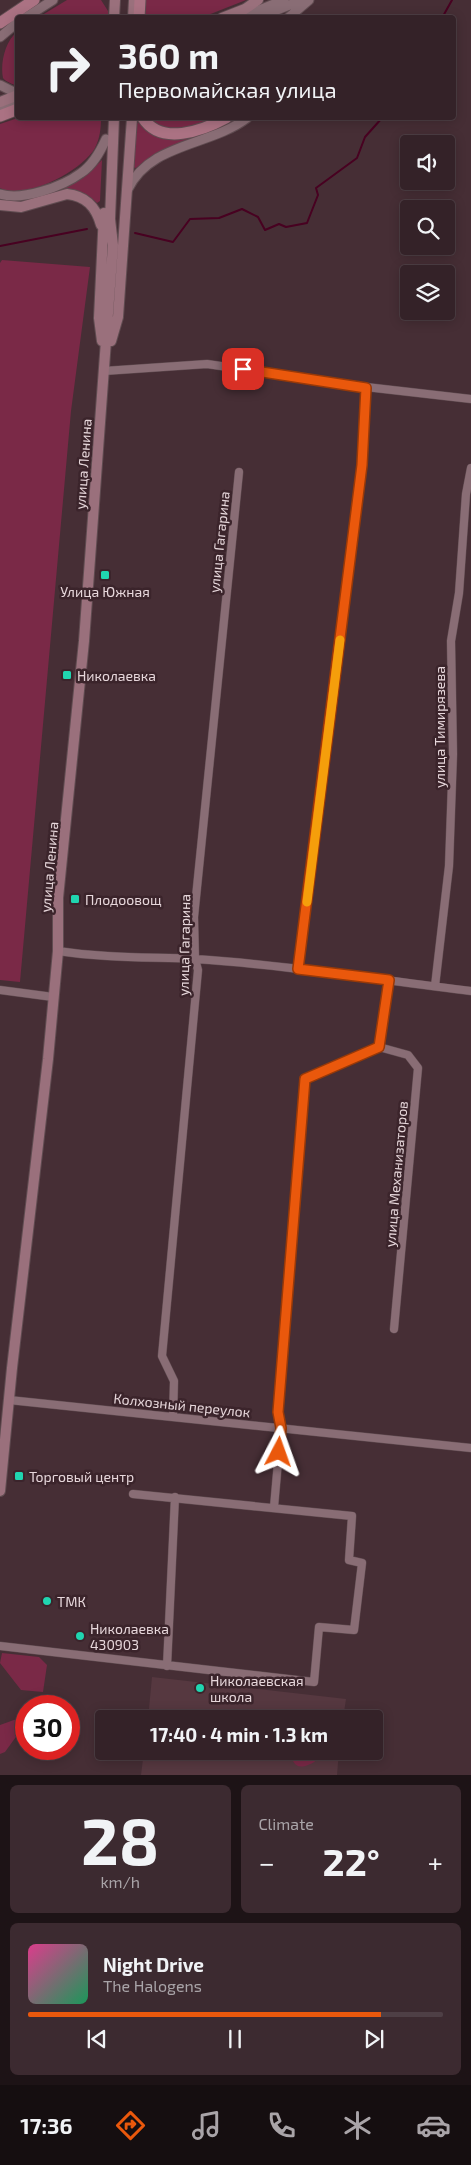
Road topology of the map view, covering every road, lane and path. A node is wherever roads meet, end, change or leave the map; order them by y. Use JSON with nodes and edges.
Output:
{"nodes":[{"id":1,"x":34,"y":0,"type":"edge"},
{"id":2,"x":53,"y":0,"type":"edge"},
{"id":3,"x":108,"y":0,"type":"edge"},
{"id":4,"x":115,"y":0,"type":"edge"},
{"id":5,"x":121,"y":0,"type":"edge"},
{"id":6,"x":134,"y":0,"type":"edge"},
{"id":7,"x":140,"y":0,"type":"edge"},
{"id":8,"x":258,"y":0,"type":"edge"},
{"id":9,"x":268,"y":0,"type":"edge"},
{"id":10,"x":284,"y":0,"type":"edge"},
{"id":11,"x":302,"y":0,"type":"edge"},
{"id":12,"x":309,"y":0,"type":"edge"},
{"id":13,"x":242,"y":13,"type":"edge"},
{"id":14,"x":30,"y":15,"type":"edge"},
{"id":15,"x":116,"y":15,"type":"edge"},
{"id":16,"x":116,"y":15,"type":"edge"},
{"id":17,"x":116,"y":15,"type":"edge"},
{"id":18,"x":133,"y":15,"type":"edge"},
{"id":19,"x":139,"y":15,"type":"edge"},
{"id":20,"x":264,"y":15,"type":"edge"},
{"id":21,"x":292,"y":15,"type":"edge"},
{"id":22,"x":0,"y":23,"type":"edge"},
{"id":23,"x":15,"y":24,"type":"edge"},
{"id":24,"x":0,"y":36,"type":"edge"},
{"id":25,"x":0,"y":85,"type":"edge"},
{"id":26,"x":15,"y":92,"type":"edge"},
{"id":27,"x":15,"y":95,"type":"edge"},
{"id":28,"x":0,"y":102,"type":"edge"},
{"id":29,"x":15,"y":103,"type":"edge"},
{"id":30,"x":0,"y":109,"type":"edge"},
{"id":31,"x":15,"y":110,"type":"edge"},
{"id":32,"x":0,"y":116,"type":"edge"},
{"id":33,"x":107,"y":120,"type":"edge"},
{"id":34,"x":114,"y":120,"type":"edge"},
{"id":35,"x":127,"y":120,"type":"edge"},
{"id":36,"x":132,"y":120,"type":"edge"},
{"id":37,"x":145,"y":120,"type":"edge"},
{"id":38,"x":221,"y":120,"type":"edge"},
{"id":39,"x":243,"y":120,"type":"edge"},
{"id":40,"x":106,"y":139,"type":"junction"},
{"id":41,"x":127,"y":192,"type":"junction"},
{"id":42,"x":0,"y":194,"type":"edge"},
{"id":43,"x":0,"y":205,"type":"edge"},
{"id":44,"x":103,"y":233,"type":"junction"},
{"id":45,"x":113,"y":245,"type":"junction"},
{"id":46,"x":105,"y":359,"type":"junction"},
{"id":47,"x":104,"y":371,"type":"junction"},
{"id":48,"x":366,"y":388,"type":"junction"},
{"id":49,"x":471,"y":399,"type":"edge"},
{"id":50,"x":471,"y":468,"type":"edge"},
{"id":51,"x":239,"y":472,"type":"dead end"},
{"id":52,"x":58,"y":951,"type":"junction"},
{"id":53,"x":195,"y":959,"type":"junction"},
{"id":54,"x":298,"y":969,"type":"junction"},
{"id":55,"x":389,"y":980,"type":"junction"},
{"id":56,"x":435,"y":986,"type":"junction"},
{"id":57,"x":0,"y":990,"type":"edge"},
{"id":58,"x":471,"y":991,"type":"edge"},
{"id":59,"x":53,"y":997,"type":"junction"},
{"id":60,"x":379,"y":1047,"type":"junction"},
{"id":61,"x":394,"y":1329,"type":"dead end"},
{"id":62,"x":9,"y":1400,"type":"junction"},
{"id":63,"x":173,"y":1417,"type":"junction"},
{"id":64,"x":281,"y":1428,"type":"junction"},
{"id":65,"x":471,"y":1448,"type":"edge"},
{"id":66,"x":0,"y":1491,"type":"edge"},
{"id":67,"x":133,"y":1494,"type":"dead end"},
{"id":68,"x":175,"y":1497,"type":"junction"},
{"id":69,"x":274,"y":1507,"type":"junction"},
{"id":70,"x":0,"y":1646,"type":"edge"},
{"id":71,"x":167,"y":1666,"type":"junction"}],
"edges":[{"from":1,"to":22,"type":"main road"},
{"from":2,"to":14,"type":"street"},
{"from":3,"to":15,"type":"street"},
{"from":4,"to":16,"type":"main road"},
{"from":5,"to":17,"type":"main road"},
{"from":6,"to":18,"type":"main road"},
{"from":7,"to":19,"type":"main road"},
{"from":8,"to":13,"type":"main road"},
{"from":9,"to":13,"type":"street"},
{"from":10,"to":13,"type":"street"},
{"from":11,"to":20,"type":"street"},
{"from":12,"to":21,"type":"street"},
{"from":23,"to":24,"type":"street"},
{"from":25,"to":26,"type":"street"},
{"from":27,"to":28,"type":"main road"},
{"from":29,"to":30,"type":"street"},
{"from":31,"to":32,"type":"main road"},
{"from":33,"to":40,"type":"main road"},
{"from":34,"to":45,"type":"main road"},
{"from":35,"to":45,"type":"main road"},
{"from":36,"to":41,"type":"main road"},
{"from":37,"to":38,"type":"main road"},
{"from":39,"to":41,"type":"street"},
{"from":40,"to":42,"type":"street"},
{"from":40,"to":44,"type":"main road"},
{"from":41,"to":46,"type":"main road"},
{"from":43,"to":44,"type":"main road"},
{"from":44,"to":46,"type":"main road"},
{"from":45,"to":46,"type":"main road","name":"улица Ленина"},
{"from":46,"to":47,"type":"main road","name":"улица Ленина"},
{"from":47,"to":48,"type":"street"},
{"from":47,"to":52,"type":"main road","name":"улица Ленина"},
{"from":48,"to":49,"type":"street"},
{"from":48,"to":54,"type":"street"},
{"from":50,"to":56,"type":"street","name":"улица Тимирязева"},
{"from":51,"to":53,"type":"street","name":"улица Гагарина"},
{"from":52,"to":53,"type":"street"},
{"from":52,"to":59,"type":"main road","name":"улица Ленина"},
{"from":53,"to":54,"type":"street"},
{"from":53,"to":63,"type":"street","name":"улица Гагарина"},
{"from":54,"to":55,"type":"street"},
{"from":55,"to":56,"type":"street"},
{"from":55,"to":60,"type":"street"},
{"from":56,"to":58,"type":"street"},
{"from":57,"to":59,"type":"street"},
{"from":59,"to":62,"type":"main road","name":"улица Ленина"},
{"from":60,"to":61,"type":"street","name":"улица Механизаторов"},
{"from":60,"to":64,"type":"street"},
{"from":62,"to":63,"type":"street","name":"Колхозный переулок"},
{"from":62,"to":66,"type":"main road","name":"улица Ленина"},
{"from":63,"to":64,"type":"street","name":"Колхозный переулок"},
{"from":64,"to":65,"type":"street","name":"Колхозный переулок"},
{"from":64,"to":69,"type":"street"},
{"from":67,"to":68,"type":"street"},
{"from":68,"to":69,"type":"street"},
{"from":68,"to":71,"type":"street"},
{"from":69,"to":71,"type":"street"},
{"from":70,"to":71,"type":"street"}]}
